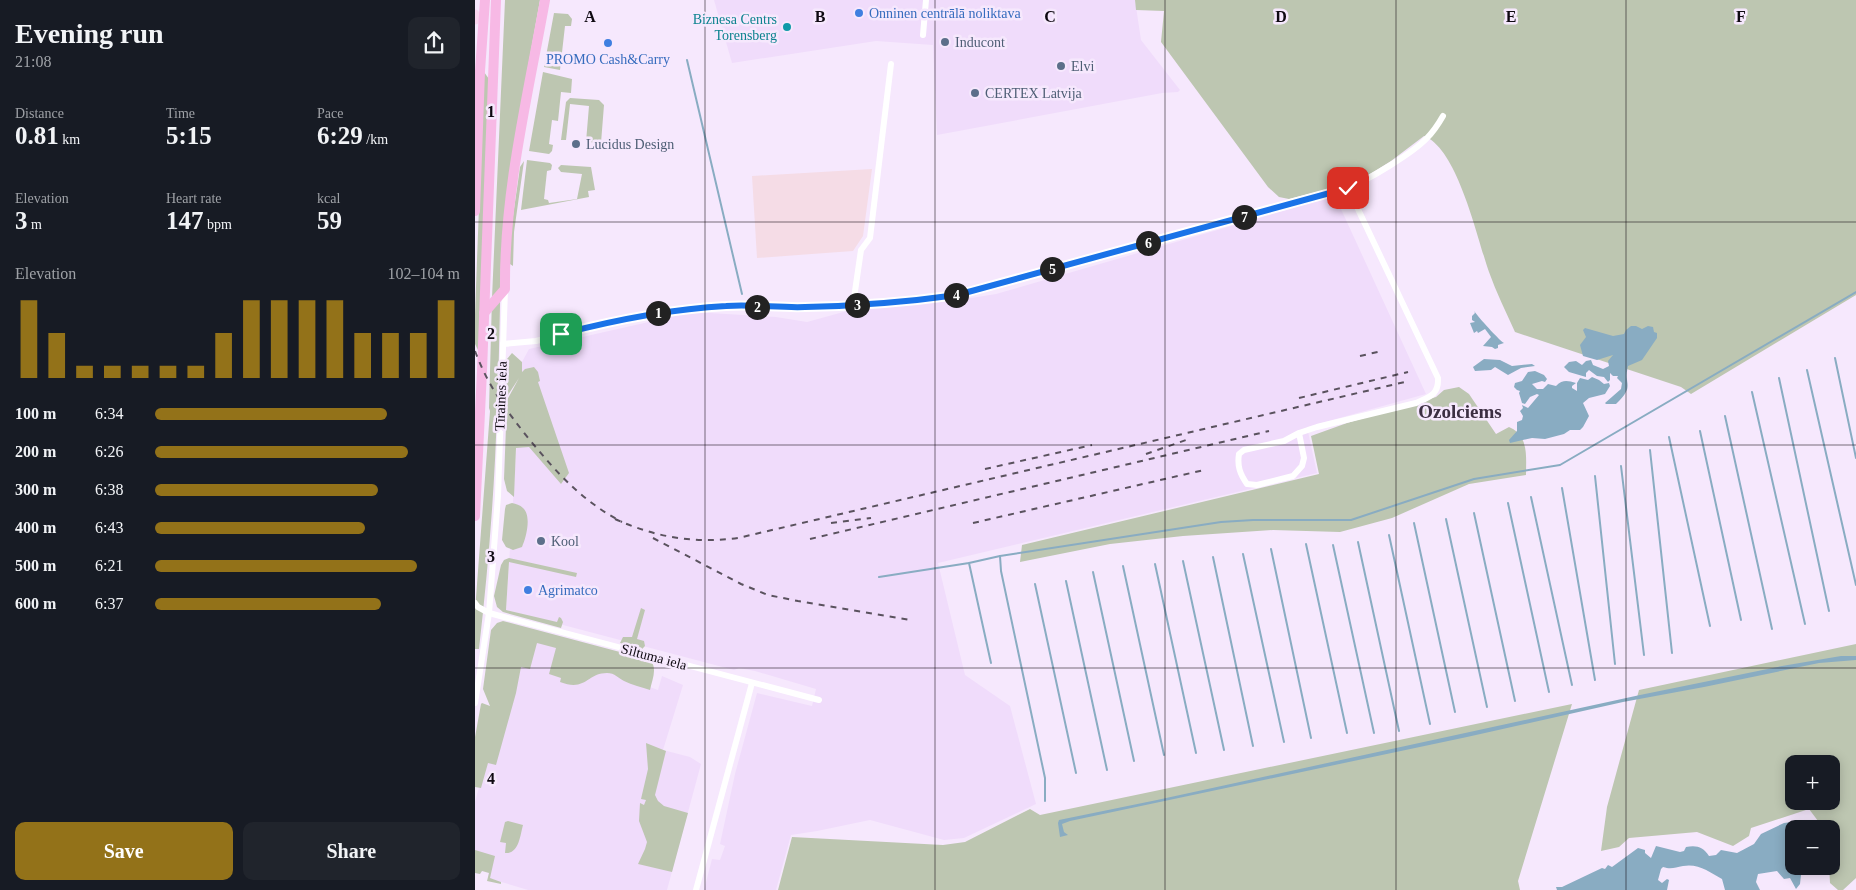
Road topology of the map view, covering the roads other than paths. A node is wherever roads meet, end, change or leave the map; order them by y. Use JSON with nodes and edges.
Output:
{"nodes":[{"id":1,"x":485,"y":0,"type":"edge"},
{"id":2,"x":496,"y":0,"type":"edge"},
{"id":3,"x":545,"y":0,"type":"edge"},
{"id":4,"x":926,"y":0,"type":"edge"},
{"id":5,"x":475,"y":14,"type":"edge"},
{"id":6,"x":475,"y":20,"type":"edge"},
{"id":7,"x":923,"y":35,"type":"dead end"},
{"id":8,"x":891,"y":64,"type":"dead end"},
{"id":9,"x":1443,"y":116,"type":"dead end"},
{"id":10,"x":1348,"y":188,"type":"junction"},
{"id":11,"x":475,"y":210,"type":"edge"},
{"id":12,"x":505,"y":288,"type":"junction"},
{"id":13,"x":853,"y":305,"type":"junction"},
{"id":14,"x":484,"y":313,"type":"junction"},
{"id":15,"x":503,"y":344,"type":"junction"},
{"id":16,"x":1299,"y":433,"type":"junction"},
{"id":17,"x":475,"y":516,"type":"edge"},
{"id":18,"x":475,"y":603,"type":"edge"},
{"id":19,"x":489,"y":613,"type":"junction"},
{"id":20,"x":753,"y":683,"type":"junction"},
{"id":21,"x":819,"y":700,"type":"dead end"},
{"id":22,"x":475,"y":703,"type":"edge"},
{"id":23,"x":695,"y":890,"type":"edge"}],
"edges":[{"from":1,"to":11,"type":"highway"},
{"from":2,"to":14,"type":"highway"},
{"from":3,"to":12,"type":"highway","name":"Tīraines iela"},
{"from":4,"to":7,"type":"street"},
{"from":5,"to":6,"type":"main road"},
{"from":8,"to":13,"type":"street"},
{"from":9,"to":10,"type":"street"},
{"from":10,"to":13,"type":"street"},
{"from":10,"to":16,"type":"street"},
{"from":12,"to":14,"type":"highway"},
{"from":12,"to":15,"type":"street","name":"Tīraines iela"},
{"from":13,"to":15,"type":"street"},
{"from":14,"to":17,"type":"highway"},
{"from":15,"to":19,"type":"street","name":"Tīraines iela"},
{"from":16,"to":16,"type":"street"},
{"from":18,"to":19,"type":"street"},
{"from":19,"to":20,"type":"street","name":"Siltuma iela"},
{"from":19,"to":22,"type":"street","name":"Tīraines iela"},
{"from":20,"to":21,"type":"street","name":"Siltuma iela"},
{"from":20,"to":23,"type":"street"}]}
